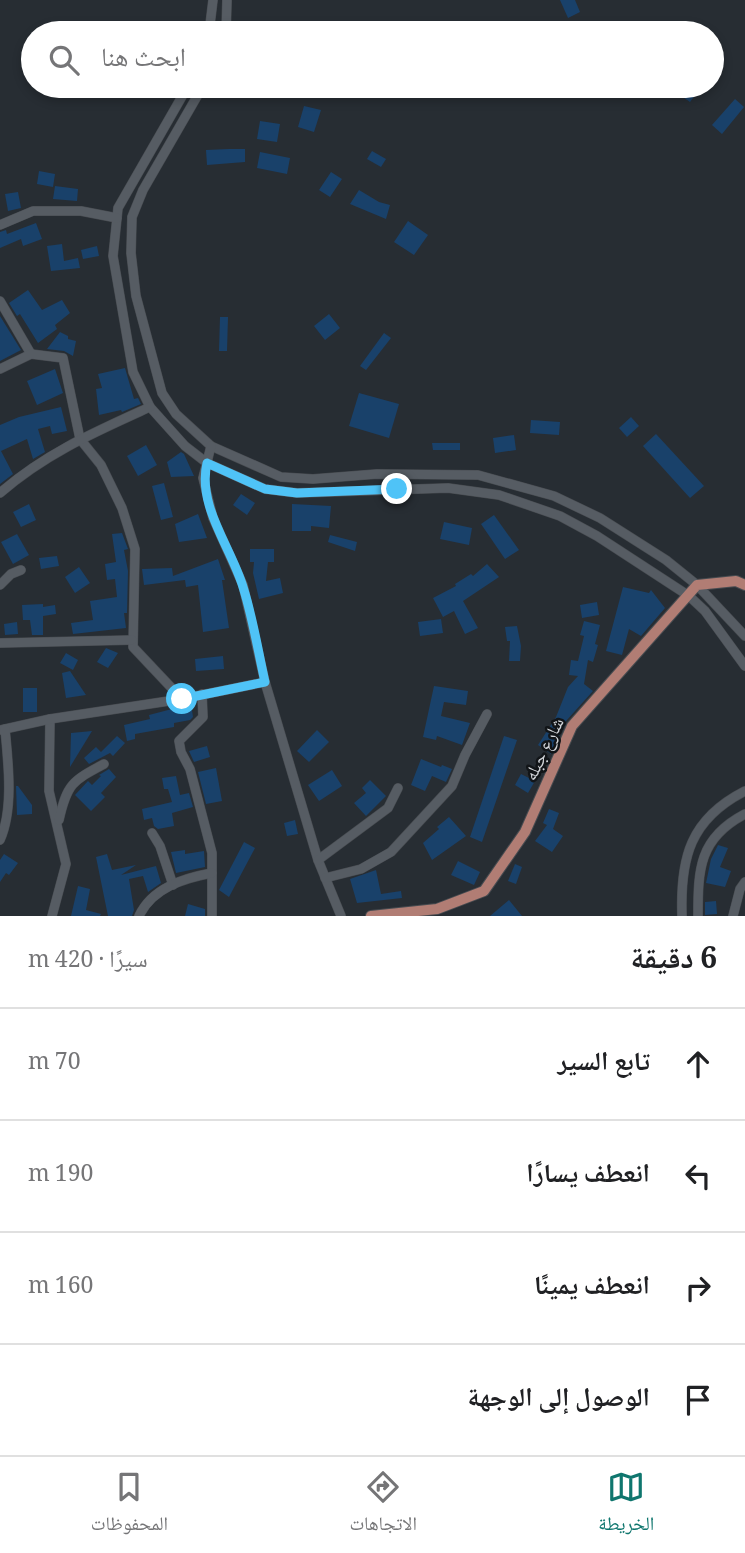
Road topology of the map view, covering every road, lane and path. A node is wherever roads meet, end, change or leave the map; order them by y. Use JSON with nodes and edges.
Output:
{"nodes":[{"id":1,"x":213,"y":0,"type":"edge"},
{"id":2,"x":227,"y":0,"type":"edge"},
{"id":3,"x":210,"y":21,"type":"edge"},
{"id":4,"x":226,"y":21,"type":"edge"},
{"id":5,"x":181,"y":98,"type":"edge"},
{"id":6,"x":196,"y":98,"type":"edge"},
{"id":7,"x":117,"y":218,"type":"junction"},
{"id":8,"x":0,"y":225,"type":"edge"},
{"id":9,"x":0,"y":301,"type":"edge"},
{"id":10,"x":31,"y":354,"type":"junction"},
{"id":11,"x":0,"y":369,"type":"edge"},
{"id":12,"x":150,"y":407,"type":"junction"},
{"id":13,"x":80,"y":439,"type":"junction"},
{"id":14,"x":211,"y":446,"type":"junction"},
{"id":15,"x":207,"y":463,"type":"junction"},
{"id":16,"x":0,"y":493,"type":"edge"},
{"id":17,"x":21,"y":570,"type":"dead end"},
{"id":18,"x":0,"y":585,"type":"edge"},
{"id":19,"x":697,"y":585,"type":"junction"},
{"id":20,"x":745,"y":585,"type":"edge"},
{"id":21,"x":689,"y":596,"type":"junction"},
{"id":22,"x":745,"y":636,"type":"edge"},
{"id":23,"x":132,"y":640,"type":"junction"},
{"id":24,"x":0,"y":643,"type":"edge"},
{"id":25,"x":745,"y":666,"type":"edge"},
{"id":26,"x":265,"y":682,"type":"junction"},
{"id":27,"x":202,"y":694,"type":"junction"},
{"id":28,"x":182,"y":699,"type":"junction"},
{"id":29,"x":487,"y":714,"type":"dead end"},
{"id":30,"x":50,"y":719,"type":"junction"},
{"id":31,"x":3,"y":729,"type":"edge"},
{"id":32,"x":104,"y":764,"type":"dead end"},
{"id":33,"x":398,"y":788,"type":"dead end"},
{"id":34,"x":745,"y":791,"type":"edge"},
{"id":35,"x":745,"y":814,"type":"edge"},
{"id":36,"x":57,"y":826,"type":"junction"},
{"id":37,"x":152,"y":833,"type":"dead end"},
{"id":38,"x":0,"y":840,"type":"edge"},
{"id":39,"x":318,"y":860,"type":"junction"},
{"id":40,"x":212,"y":873,"type":"junction"},
{"id":41,"x":326,"y":878,"type":"junction"},
{"id":42,"x":745,"y":882,"type":"edge"},
{"id":43,"x":173,"y":885,"type":"junction"},
{"id":44,"x":52,"y":916,"type":"edge"},
{"id":45,"x":139,"y":916,"type":"edge"},
{"id":46,"x":212,"y":916,"type":"edge"},
{"id":47,"x":341,"y":916,"type":"edge"},
{"id":48,"x":372,"y":916,"type":"edge"},
{"id":49,"x":682,"y":916,"type":"edge"},
{"id":50,"x":698,"y":916,"type":"edge"},
{"id":51,"x":733,"y":916,"type":"edge"}],
"edges":[{"from":1,"to":3,"type":"street"},
{"from":2,"to":4,"type":"street"},
{"from":5,"to":7,"type":"street"},
{"from":6,"to":14,"type":"street"},
{"from":7,"to":8,"type":"street"},
{"from":7,"to":12,"type":"street"},
{"from":9,"to":10,"type":"street"},
{"from":10,"to":11,"type":"street"},
{"from":10,"to":13,"type":"street"},
{"from":12,"to":13,"type":"street"},
{"from":12,"to":15,"type":"street"},
{"from":13,"to":16,"type":"street"},
{"from":13,"to":23,"type":"street"},
{"from":14,"to":15,"type":"street"},
{"from":14,"to":19,"type":"street"},
{"from":15,"to":21,"type":"street"},
{"from":15,"to":26,"type":"street"},
{"from":17,"to":18,"type":"street"},
{"from":19,"to":20,"type":"main road"},
{"from":19,"to":21,"type":"main road","name":"شارع جبله"},
{"from":19,"to":22,"type":"street"},
{"from":21,"to":25,"type":"street"},
{"from":21,"to":48,"type":"main road","name":"شارع جبله"},
{"from":23,"to":24,"type":"street"},
{"from":23,"to":28,"type":"street"},
{"from":26,"to":27,"type":"street"},
{"from":26,"to":39,"type":"street"},
{"from":27,"to":28,"type":"street"},
{"from":27,"to":40,"type":"street"},
{"from":28,"to":30,"type":"street"},
{"from":29,"to":41,"type":"street"},
{"from":30,"to":31,"type":"street"},
{"from":30,"to":36,"type":"street"},
{"from":31,"to":38,"type":"street"},
{"from":32,"to":36,"type":"street"},
{"from":33,"to":39,"type":"street"},
{"from":34,"to":49,"type":"street"},
{"from":35,"to":50,"type":"street"},
{"from":36,"to":44,"type":"street"},
{"from":37,"to":43,"type":"street"},
{"from":39,"to":41,"type":"street"},
{"from":40,"to":43,"type":"street"},
{"from":40,"to":46,"type":"street"},
{"from":41,"to":47,"type":"street"},
{"from":42,"to":51,"type":"street"},
{"from":43,"to":45,"type":"street"}]}
